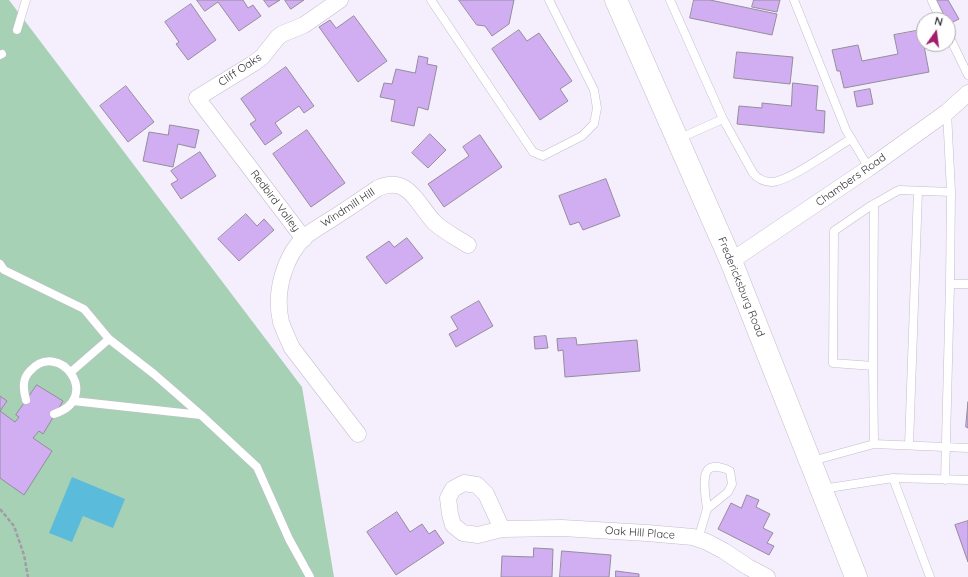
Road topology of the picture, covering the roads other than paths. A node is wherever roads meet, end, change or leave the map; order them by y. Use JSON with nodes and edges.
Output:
{"nodes":[{"id":1,"x":26,"y":0,"type":"edge"},
{"id":2,"x":340,"y":0,"type":"edge"},
{"id":3,"x":431,"y":0,"type":"edge"},
{"id":4,"x":549,"y":0,"type":"edge"},
{"id":5,"x":616,"y":0,"type":"edge"},
{"id":6,"x":670,"y":0,"type":"edge"},
{"id":7,"x":794,"y":0,"type":"edge"},
{"id":8,"x":932,"y":1,"type":"dead end"},
{"id":9,"x":937,"y":12,"type":"edge"},
{"id":10,"x":17,"y":30,"type":"dead end"},
{"id":11,"x":956,"y":50,"type":"edge"},
{"id":12,"x":968,"y":75,"type":"edge"},
{"id":13,"x":968,"y":93,"type":"edge"},
{"id":14,"x":197,"y":98,"type":"joint"},
{"id":15,"x":947,"y":112,"type":"junction"},
{"id":16,"x":724,"y":119,"type":"junction"},
{"id":17,"x":678,"y":139,"type":"junction"},
{"id":18,"x":851,"y":139,"type":"junction"},
{"id":19,"x":869,"y":168,"type":"junction"},
{"id":20,"x":918,"y":191,"type":"junction"},
{"id":21,"x":951,"y":192,"type":"junction"},
{"id":22,"x":874,"y":204,"type":"junction"},
{"id":23,"x":304,"y":239,"type":"junction"},
{"id":24,"x":468,"y":245,"type":"dead end"},
{"id":25,"x":731,"y":261,"type":"junction"},
{"id":26,"x":0,"y":264,"type":"edge"},
{"id":27,"x":950,"y":284,"type":"junction"},
{"id":28,"x":968,"y":284,"type":"edge"},
{"id":29,"x":109,"y":339,"type":"junction"},
{"id":30,"x":873,"y":366,"type":"junction"},
{"id":31,"x":72,"y":372,"type":"junction"},
{"id":32,"x":26,"y":400,"type":"dead end"},
{"id":33,"x":73,"y":401,"type":"junction"},
{"id":34,"x":54,"y":414,"type":"dead end"},
{"id":35,"x":201,"y":415,"type":"junction"},
{"id":36,"x":358,"y":434,"type":"dead end"},
{"id":37,"x":874,"y":444,"type":"junction"},
{"id":38,"x":909,"y":445,"type":"junction"},
{"id":39,"x":946,"y":447,"type":"junction"},
{"id":40,"x":968,"y":448,"type":"edge"},
{"id":41,"x":811,"y":462,"type":"junction"},
{"id":42,"x":893,"y":478,"type":"junction"},
{"id":43,"x":945,"y":480,"type":"junction"},
{"id":44,"x":968,"y":480,"type":"edge"},
{"id":45,"x":822,"y":489,"type":"junction"},
{"id":46,"x":707,"y":509,"type":"junction"},
{"id":47,"x":502,"y":529,"type":"dead end"},
{"id":48,"x":698,"y":539,"type":"junction"},
{"id":49,"x":310,"y":577,"type":"edge"},
{"id":50,"x":767,"y":577,"type":"edge"},
{"id":51,"x":856,"y":577,"type":"edge"},
{"id":52,"x":930,"y":577,"type":"edge"}],
"edges":[{"from":1,"to":10,"type":"lane"},
{"from":2,"to":14,"type":"street","name":"Cliff Oaks"},
{"from":3,"to":4,"type":"lane"},
{"from":5,"to":17,"type":"main road","name":"Fredericksburg Road"},
{"from":6,"to":16,"type":"lane"},
{"from":7,"to":18,"type":"lane"},
{"from":8,"to":9,"type":"lane"},
{"from":11,"to":12,"type":"lane"},
{"from":13,"to":15,"type":"street","name":"Chambers Road"},
{"from":14,"to":23,"type":"street","name":"Redbird Valley"},
{"from":15,"to":19,"type":"street","name":"Chambers Road"},
{"from":15,"to":21,"type":"lane"},
{"from":16,"to":17,"type":"lane"},
{"from":16,"to":18,"type":"lane"},
{"from":17,"to":25,"type":"main road","name":"Fredericksburg Road"},
{"from":18,"to":19,"type":"lane"},
{"from":19,"to":25,"type":"street","name":"Chambers Road"},
{"from":20,"to":21,"type":"lane"},
{"from":20,"to":22,"type":"lane"},
{"from":20,"to":38,"type":"lane"},
{"from":21,"to":27,"type":"lane"},
{"from":22,"to":30,"type":"lane"},
{"from":22,"to":30,"type":"lane"},
{"from":23,"to":24,"type":"street","name":"Windmill Hill"},
{"from":23,"to":36,"type":"street","name":"Redbird Valley"},
{"from":25,"to":41,"type":"main road","name":"Fredericksburg Road"},
{"from":26,"to":29,"type":"lane"},
{"from":27,"to":28,"type":"lane"},
{"from":27,"to":39,"type":"lane"},
{"from":29,"to":31,"type":"lane"},
{"from":29,"to":35,"type":"lane"},
{"from":30,"to":37,"type":"lane"},
{"from":31,"to":32,"type":"lane"},
{"from":31,"to":33,"type":"lane"},
{"from":33,"to":34,"type":"lane"},
{"from":33,"to":35,"type":"lane"},
{"from":35,"to":49,"type":"lane"},
{"from":37,"to":38,"type":"lane"},
{"from":37,"to":41,"type":"lane"},
{"from":38,"to":39,"type":"lane"},
{"from":39,"to":40,"type":"lane"},
{"from":39,"to":43,"type":"lane"},
{"from":41,"to":45,"type":"main road","name":"Fredericksburg Road"},
{"from":42,"to":43,"type":"lane"},
{"from":42,"to":45,"type":"lane"},
{"from":42,"to":52,"type":"lane"},
{"from":43,"to":44,"type":"lane"},
{"from":45,"to":51,"type":"main road","name":"Fredericksburg Road"},
{"from":46,"to":46,"type":"lane"},
{"from":46,"to":48,"type":"lane"},
{"from":47,"to":48,"type":"street","name":"Oak Hill Place"},
{"from":48,"to":50,"type":"street","name":"Oak Hill Place"}]}
